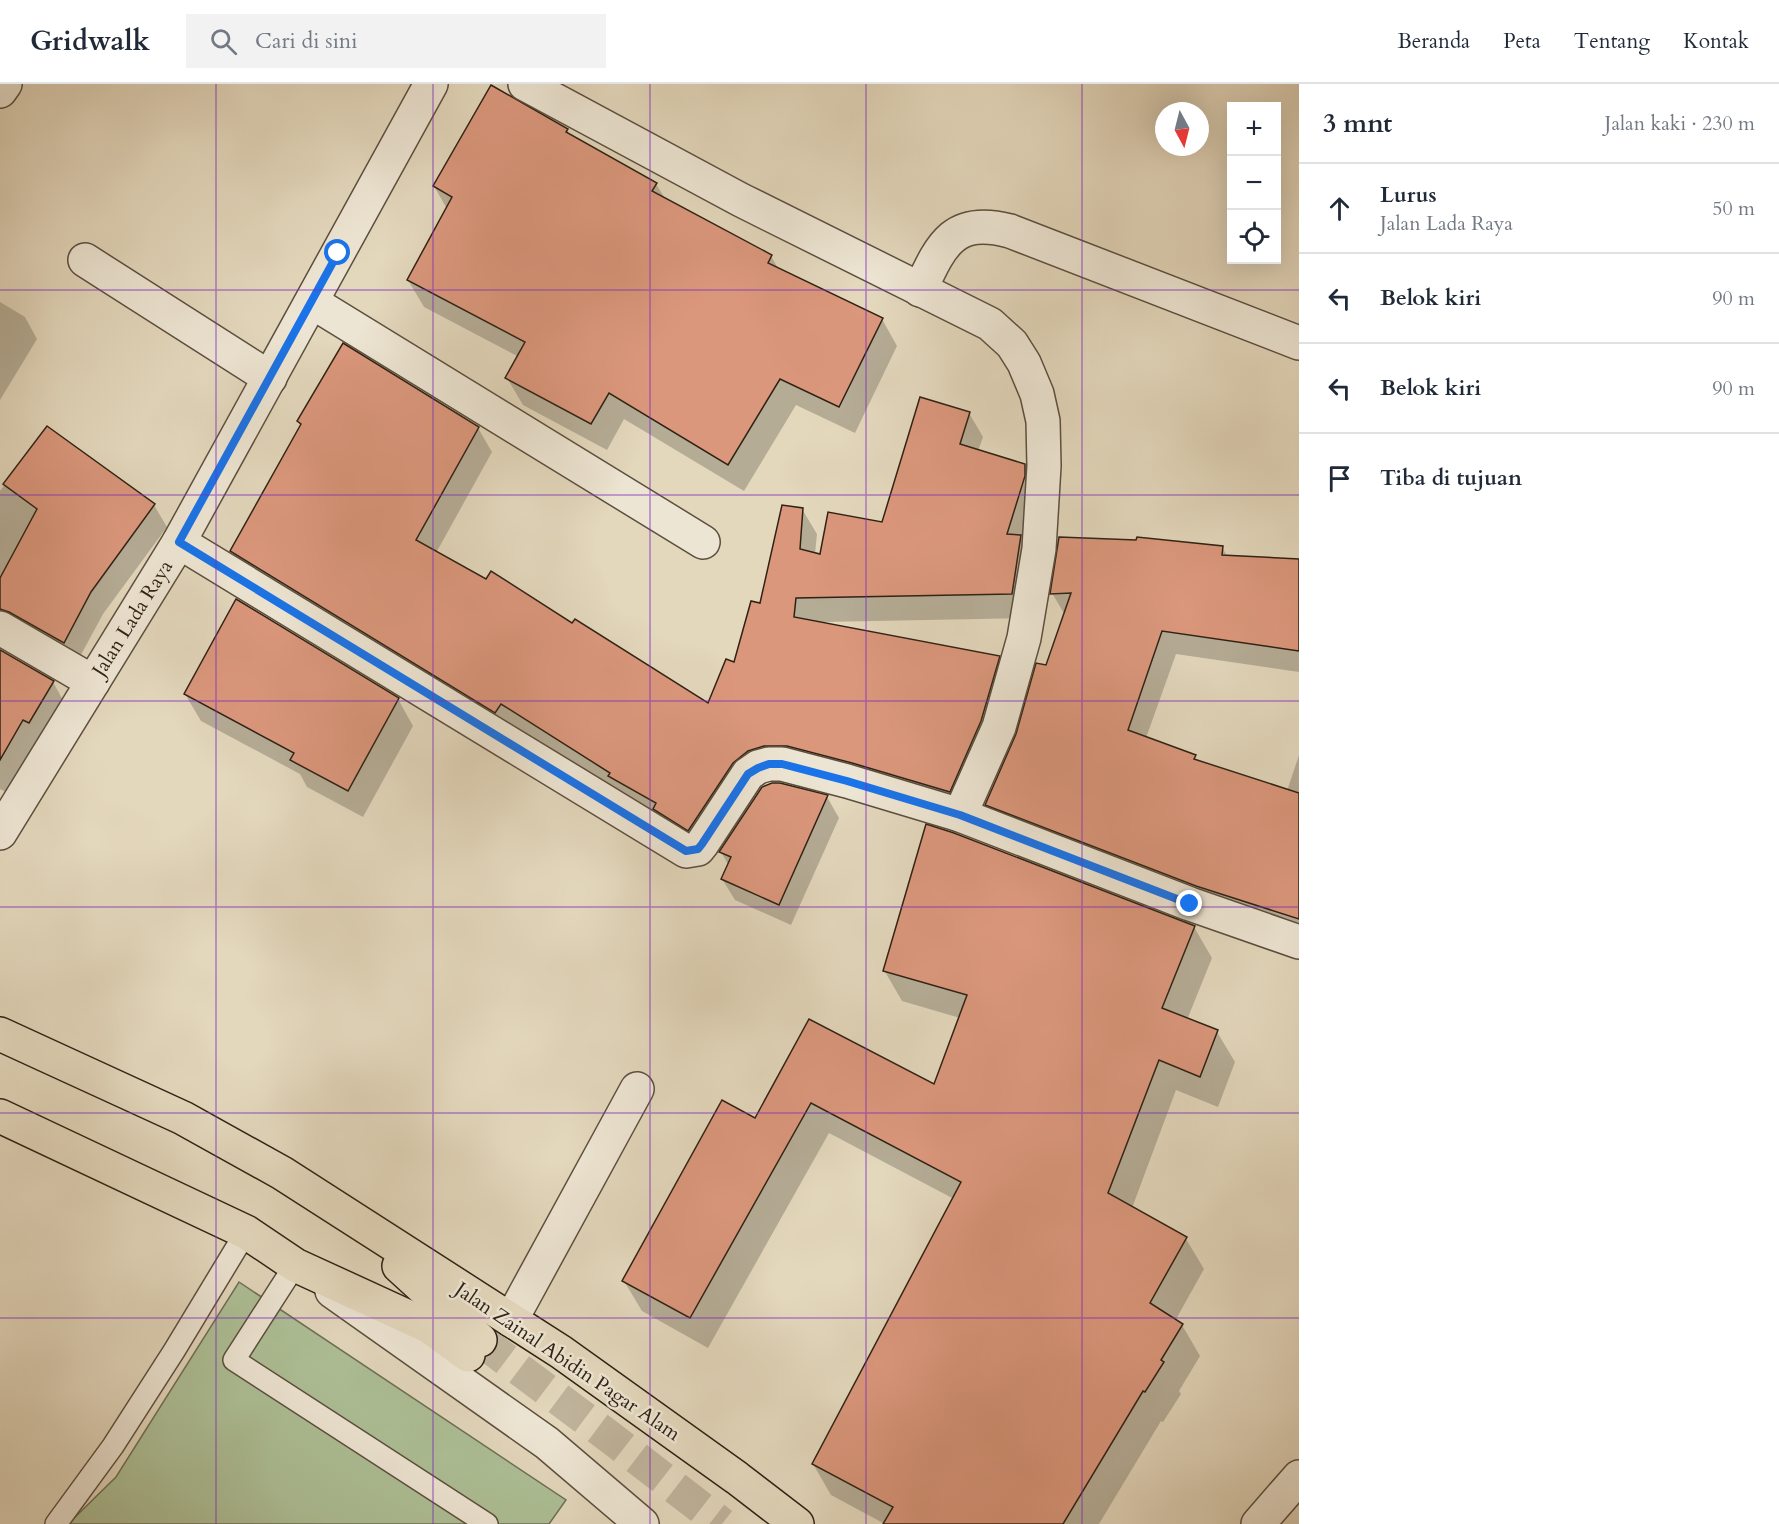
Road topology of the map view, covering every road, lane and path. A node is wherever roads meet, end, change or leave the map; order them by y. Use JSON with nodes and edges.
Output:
{"nodes":[{"id":1,"x":5,"y":84,"type":"edge"},
{"id":2,"x":431,"y":84,"type":"edge"},
{"id":3,"x":525,"y":84,"type":"edge"},
{"id":4,"x":0,"y":91,"type":"edge"},
{"id":5,"x":85,"y":260,"type":"dead end"},
{"id":6,"x":920,"y":290,"type":"junction"},
{"id":7,"x":312,"y":302,"type":"junction"},
{"id":8,"x":1299,"y":343,"type":"edge"},
{"id":9,"x":270,"y":378,"type":"junction"},
{"id":10,"x":179,"y":542,"type":"junction"},
{"id":11,"x":703,"y":542,"type":"dead end"},
{"id":12,"x":0,"y":628,"type":"edge"},
{"id":13,"x":93,"y":682,"type":"junction"},
{"id":14,"x":960,"y":815,"type":"junction"},
{"id":15,"x":0,"y":833,"type":"edge"},
{"id":16,"x":1299,"y":942,"type":"edge"},
{"id":17,"x":0,"y":1034,"type":"edge"},
{"id":18,"x":637,"y":1089,"type":"dead end"},
{"id":19,"x":0,"y":1116,"type":"edge"},
{"id":20,"x":334,"y":1206,"type":"junction"},
{"id":21,"x":246,"y":1232,"type":"junction"},
{"id":22,"x":295,"y":1265,"type":"junction"},
{"id":23,"x":511,"y":1320,"type":"junction"},
{"id":24,"x":1299,"y":1477,"type":"edge"},
{"id":25,"x":56,"y":1524,"type":"edge"},
{"id":26,"x":487,"y":1524,"type":"edge"},
{"id":27,"x":642,"y":1524,"type":"edge"},
{"id":28,"x":797,"y":1524,"type":"edge"},
{"id":29,"x":1258,"y":1524,"type":"edge"}],
"edges":[{"from":1,"to":4,"type":"street"},
{"from":2,"to":7,"type":"street","name":"Jalan Lada Raya"},
{"from":3,"to":6,"type":"street"},
{"from":5,"to":9,"type":"street"},
{"from":6,"to":8,"type":"street"},
{"from":6,"to":14,"type":"street"},
{"from":7,"to":9,"type":"street","name":"Jalan Lada Raya"},
{"from":7,"to":11,"type":"street"},
{"from":9,"to":10,"type":"street","name":"Jalan Lada Raya"},
{"from":10,"to":13,"type":"street","name":"Jalan Lada Raya"},
{"from":10,"to":14,"type":"street"},
{"from":12,"to":13,"type":"street"},
{"from":13,"to":15,"type":"street","name":"Jalan Lada Raya"},
{"from":14,"to":16,"type":"street"},
{"from":17,"to":20,"type":"highway","name":"Jalan Zainal Abidin Pagar Alam"},
{"from":18,"to":23,"type":"street"},
{"from":19,"to":21,"type":"highway","name":"Jalan Zainal Abidin Pagar Alam"},
{"from":20,"to":22,"type":"highway","name":"Jalan Zainal Abidin Pagar Alam"},
{"from":20,"to":23,"type":"highway","name":"Jalan Zainal Abidin Pagar Alam"},
{"from":21,"to":22,"type":"highway","name":"Jalan Zainal Abidin Pagar Alam"},
{"from":21,"to":25,"type":"lane"},
{"from":22,"to":26,"type":"lane"},
{"from":22,"to":27,"type":"street","name":"Jalan Zainal Abidin Pagar Alam"},
{"from":23,"to":28,"type":"highway","name":"Jalan Zainal Abidin Pagar Alam"},
{"from":24,"to":29,"type":"street"}]}
